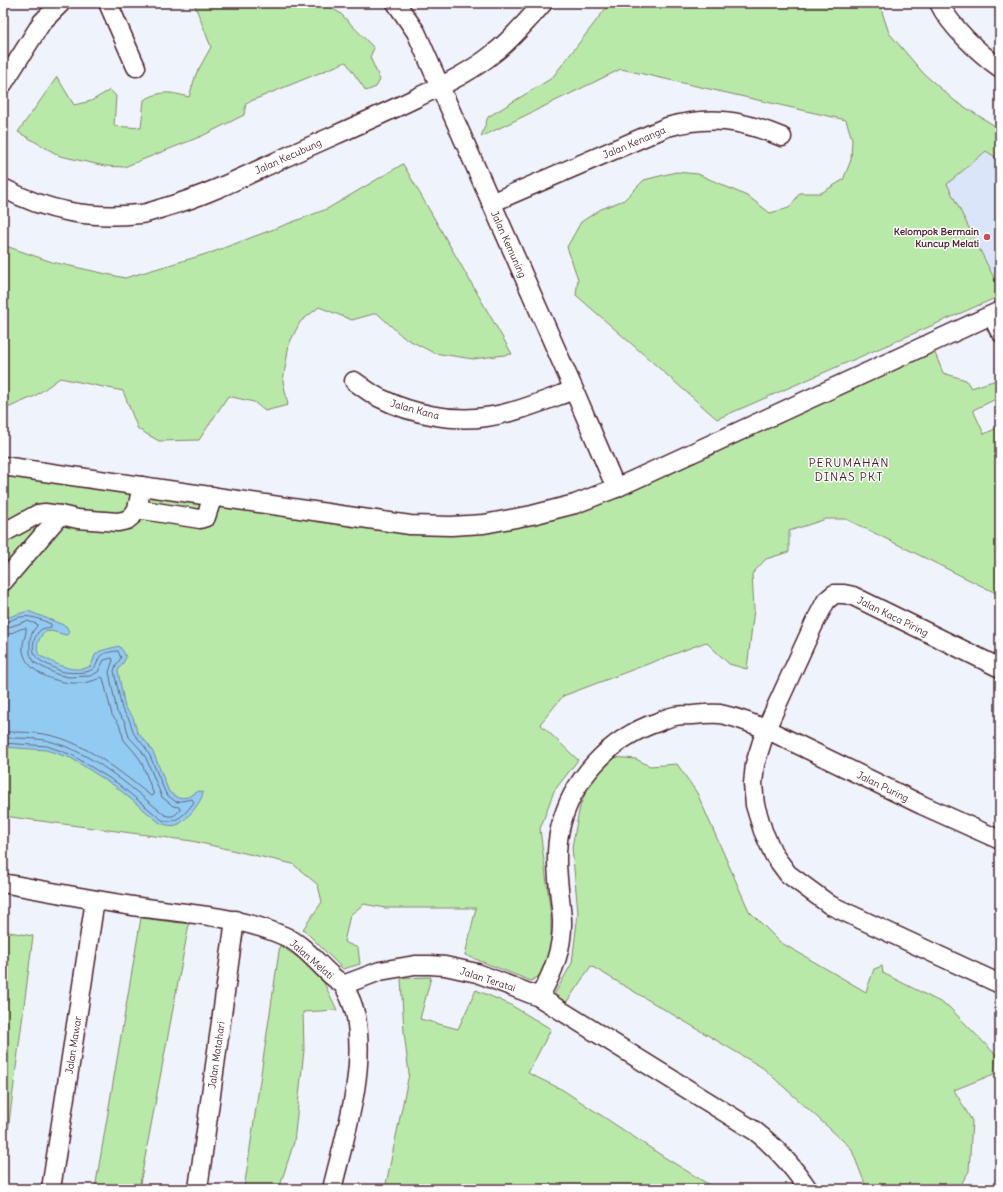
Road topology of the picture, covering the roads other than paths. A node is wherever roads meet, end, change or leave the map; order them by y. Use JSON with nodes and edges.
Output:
{"nodes":[{"id":1,"x":61,"y":3,"type":"edge"},
{"id":2,"x":108,"y":3,"type":"edge"},
{"id":3,"x":396,"y":3,"type":"edge"},
{"id":4,"x":543,"y":3,"type":"edge"},
{"id":5,"x":938,"y":3,"type":"edge"},
{"id":6,"x":136,"y":66,"type":"dead end"},
{"id":7,"x":1000,"y":68,"type":"edge"},
{"id":8,"x":3,"y":84,"type":"edge"},
{"id":9,"x":440,"y":86,"type":"junction"},
{"id":10,"x":782,"y":137,"type":"dead end"},
{"id":11,"x":3,"y":188,"type":"edge"},
{"id":12,"x":491,"y":203,"type":"junction"},
{"id":13,"x":996,"y":314,"type":"edge"},
{"id":14,"x":1000,"y":332,"type":"edge"},
{"id":15,"x":354,"y":381,"type":"dead end"},
{"id":16,"x":574,"y":390,"type":"junction"},
{"id":17,"x":3,"y":466,"type":"edge"},
{"id":18,"x":142,"y":486,"type":"junction"},
{"id":19,"x":616,"y":488,"type":"junction"},
{"id":20,"x":213,"y":496,"type":"junction"},
{"id":21,"x":136,"y":509,"type":"junction"},
{"id":22,"x":60,"y":515,"type":"junction"},
{"id":23,"x":3,"y":533,"type":"edge"},
{"id":24,"x":3,"y":582,"type":"edge"},
{"id":25,"x":1000,"y":668,"type":"edge"},
{"id":26,"x":766,"y":729,"type":"junction"},
{"id":27,"x":1000,"y":840,"type":"edge"},
{"id":28,"x":3,"y":883,"type":"edge"},
{"id":29,"x":95,"y":900,"type":"junction"},
{"id":30,"x":235,"y":920,"type":"junction"},
{"id":31,"x":1000,"y":984,"type":"edge"},
{"id":32,"x":343,"y":985,"type":"junction"},
{"id":33,"x":539,"y":997,"type":"junction"},
{"id":34,"x":51,"y":1189,"type":"edge"},
{"id":35,"x":198,"y":1189,"type":"edge"},
{"id":36,"x":332,"y":1189,"type":"edge"},
{"id":37,"x":808,"y":1189,"type":"edge"}],
"edges":[{"from":1,"to":8,"type":"street"},
{"from":2,"to":6,"type":"street"},
{"from":3,"to":9,"type":"street","name":"Jalan Kemuning"},
{"from":4,"to":9,"type":"street","name":"Jalan Kecubung"},
{"from":5,"to":7,"type":"street"},
{"from":9,"to":11,"type":"street","name":"Jalan Kecubung"},
{"from":9,"to":12,"type":"street","name":"Jalan Kemuning"},
{"from":10,"to":12,"type":"street","name":"Jalan Kenanga"},
{"from":12,"to":16,"type":"street","name":"Jalan Kemuning"},
{"from":13,"to":14,"type":"street"},
{"from":13,"to":19,"type":"street"},
{"from":15,"to":16,"type":"street","name":"Jalan Kana"},
{"from":16,"to":19,"type":"street","name":"Jalan Kemuning"},
{"from":17,"to":18,"type":"street"},
{"from":18,"to":20,"type":"street"},
{"from":18,"to":21,"type":"street"},
{"from":19,"to":20,"type":"street"},
{"from":20,"to":21,"type":"street"},
{"from":21,"to":22,"type":"street"},
{"from":22,"to":23,"type":"street"},
{"from":22,"to":24,"type":"street"},
{"from":25,"to":26,"type":"street","name":"Jalan Kaca Piring"},
{"from":26,"to":27,"type":"street","name":"Jalan Puring"},
{"from":26,"to":31,"type":"street"},
{"from":26,"to":33,"type":"street","name":"Jalan Puring"},
{"from":28,"to":29,"type":"street","name":"Jalan Melati"},
{"from":29,"to":30,"type":"street","name":"Jalan Melati"},
{"from":29,"to":34,"type":"street","name":"Jalan Mawar"},
{"from":30,"to":32,"type":"street","name":"Jalan Melati"},
{"from":30,"to":35,"type":"street","name":"Jalan Matahari"},
{"from":32,"to":33,"type":"street","name":"Jalan Teratai"},
{"from":32,"to":36,"type":"street","name":"Jalan Melati"},
{"from":33,"to":37,"type":"street","name":"Jalan Teratai"}]}
